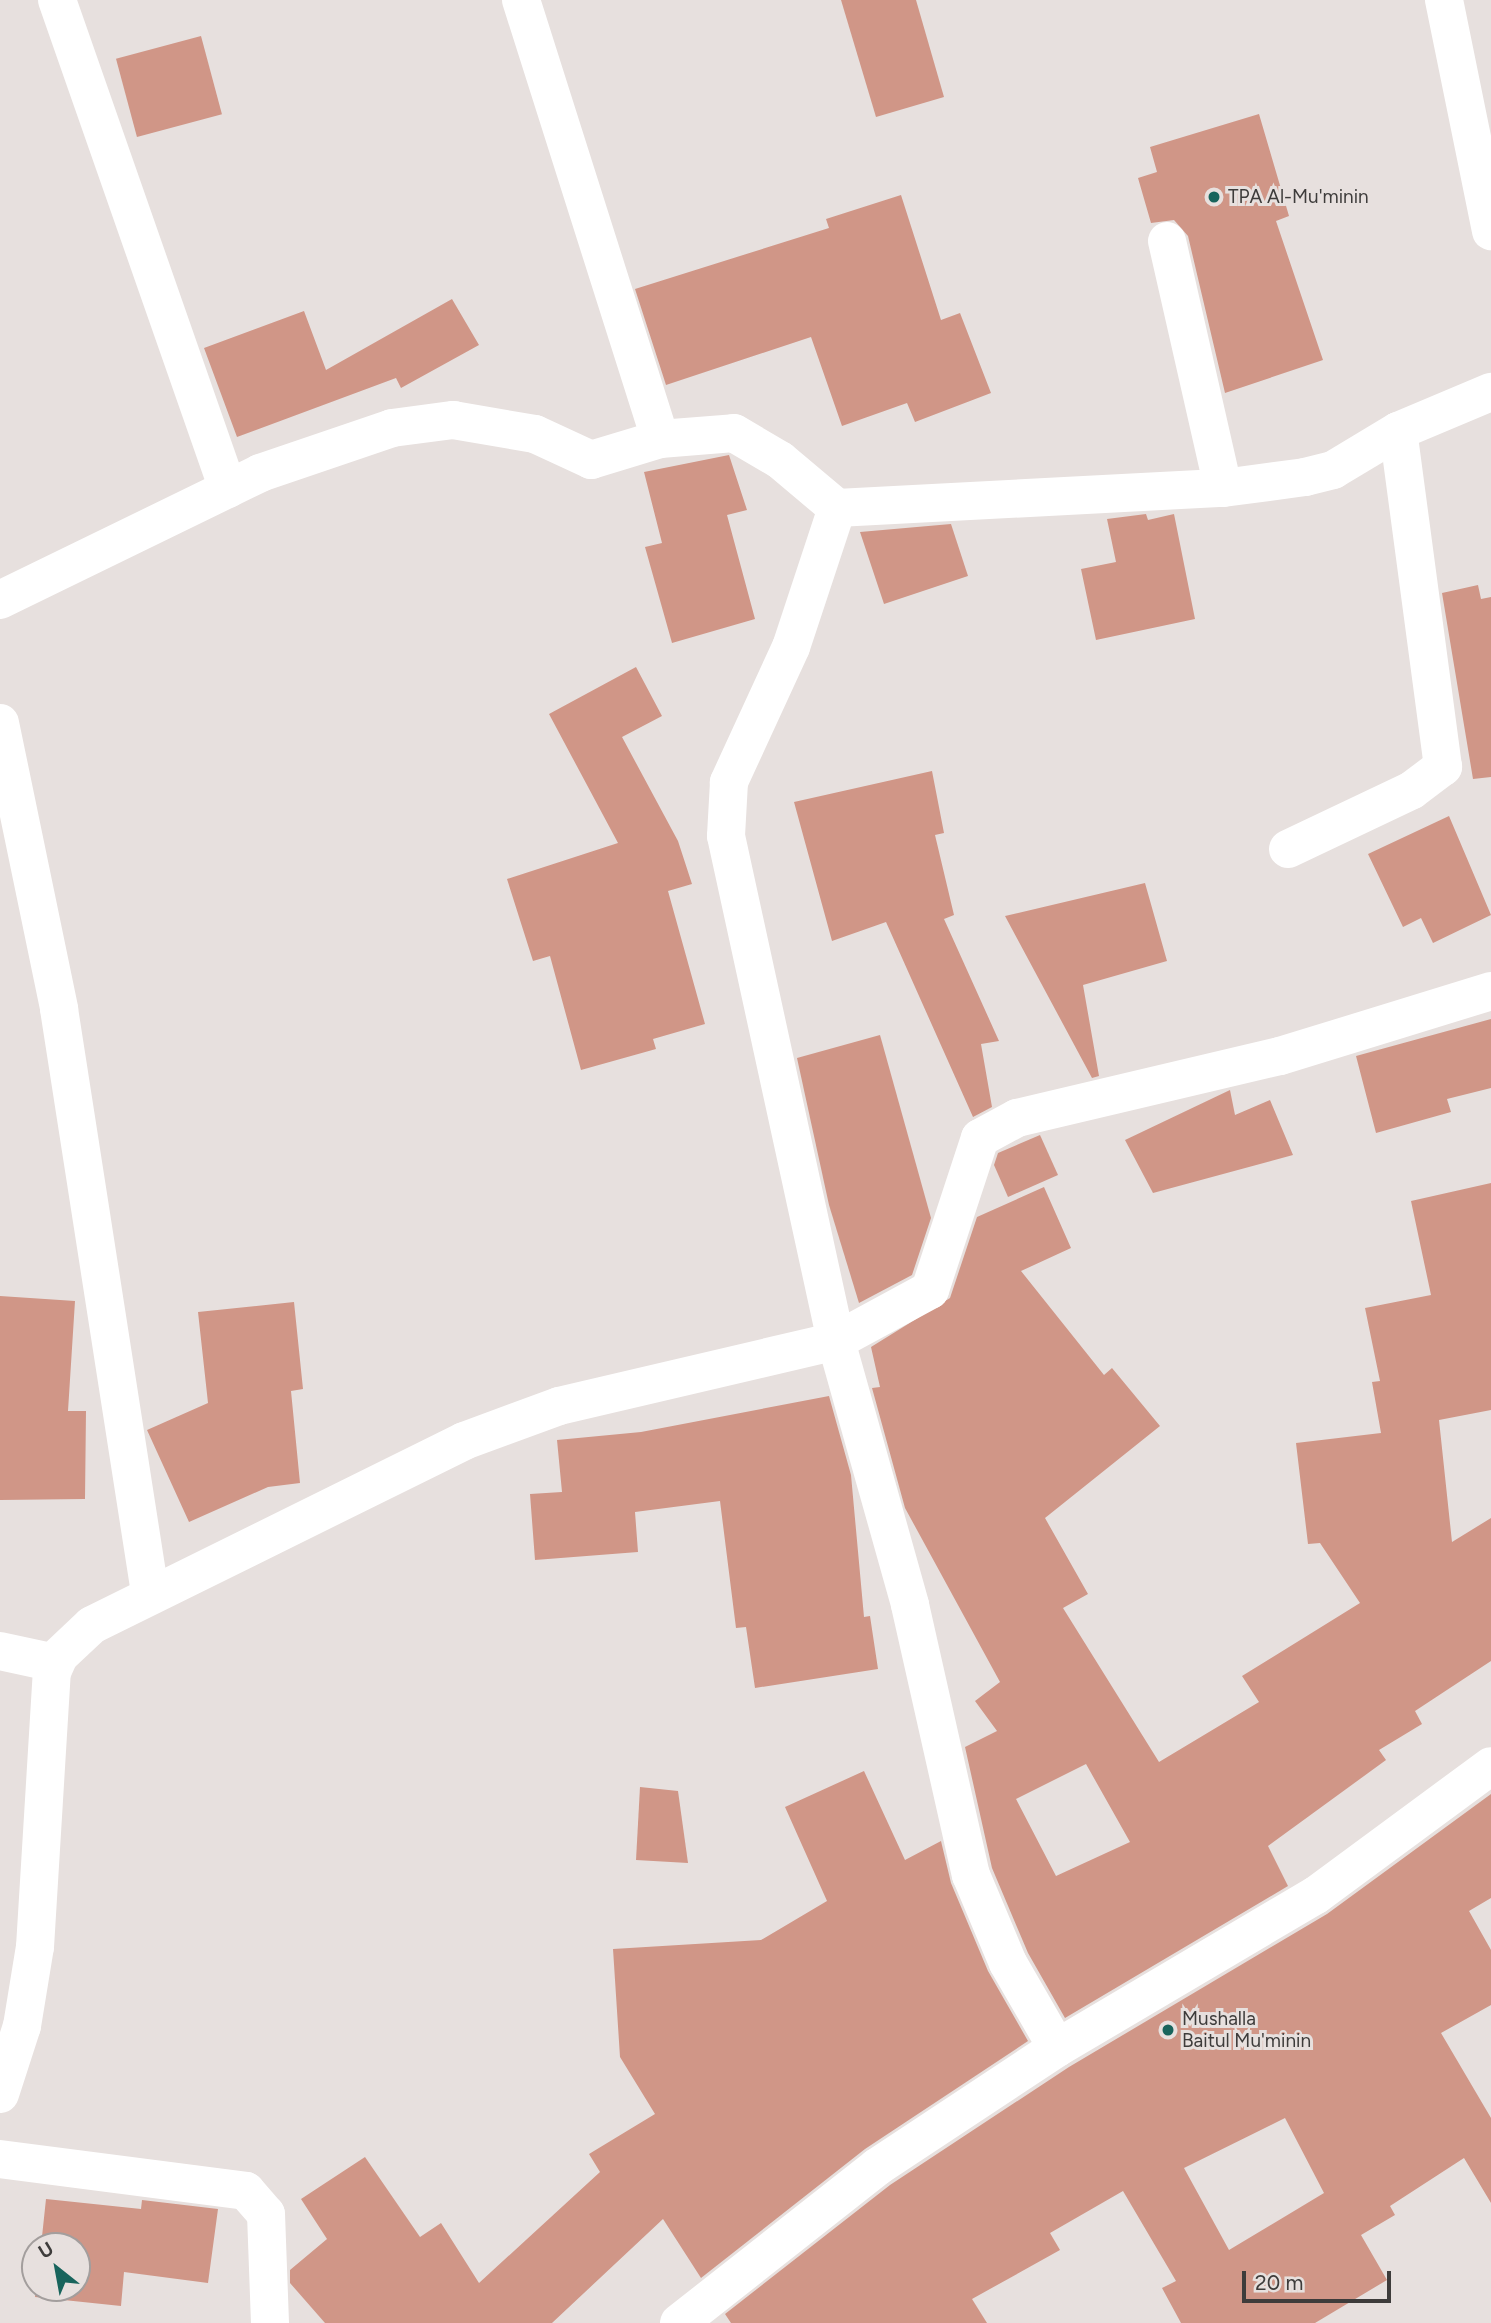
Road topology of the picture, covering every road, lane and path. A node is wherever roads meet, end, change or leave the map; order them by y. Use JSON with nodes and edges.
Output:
{"nodes":[{"id":1,"x":57,"y":0,"type":"edge"},
{"id":2,"x":521,"y":0,"type":"edge"},
{"id":3,"x":1444,"y":0,"type":"edge"},
{"id":4,"x":1491,"y":231,"type":"edge"},
{"id":5,"x":1167,"y":241,"type":"dead end"},
{"id":6,"x":1491,"y":392,"type":"edge"},
{"id":7,"x":1398,"y":431,"type":"junction"},
{"id":8,"x":660,"y":439,"type":"junction"},
{"id":9,"x":1223,"y":488,"type":"junction"},
{"id":10,"x":228,"y":489,"type":"junction"},
{"id":11,"x":837,"y":509,"type":"junction"},
{"id":12,"x":0,"y":600,"type":"edge"},
{"id":13,"x":0,"y":723,"type":"edge"},
{"id":14,"x":1288,"y":849,"type":"dead end"},
{"id":15,"x":1491,"y":991,"type":"edge"},
{"id":16,"x":836,"y":1341,"type":"junction"},
{"id":17,"x":150,"y":1593,"type":"junction"},
{"id":18,"x":0,"y":1651,"type":"edge"},
{"id":19,"x":55,"y":1663,"type":"junction"},
{"id":20,"x":1491,"y":1766,"type":"edge"},
{"id":21,"x":1057,"y":2048,"type":"junction"},
{"id":22,"x":0,"y":2094,"type":"edge"},
{"id":23,"x":0,"y":2159,"type":"edge"},
{"id":24,"x":270,"y":2323,"type":"edge"},
{"id":25,"x":678,"y":2323,"type":"edge"}],
"edges":[{"from":1,"to":10,"type":"street"},
{"from":2,"to":8,"type":"street"},
{"from":3,"to":4,"type":"street"},
{"from":5,"to":9,"type":"street"},
{"from":6,"to":7,"type":"street"},
{"from":7,"to":9,"type":"street"},
{"from":7,"to":14,"type":"street"},
{"from":8,"to":10,"type":"street"},
{"from":8,"to":11,"type":"street"},
{"from":9,"to":11,"type":"street"},
{"from":10,"to":12,"type":"street"},
{"from":11,"to":16,"type":"street"},
{"from":13,"to":17,"type":"street"},
{"from":15,"to":16,"type":"street"},
{"from":16,"to":17,"type":"street"},
{"from":16,"to":21,"type":"street"},
{"from":17,"to":19,"type":"street"},
{"from":18,"to":19,"type":"street"},
{"from":19,"to":22,"type":"street"},
{"from":20,"to":21,"type":"street"},
{"from":21,"to":25,"type":"street"},
{"from":23,"to":24,"type":"street"}]}
